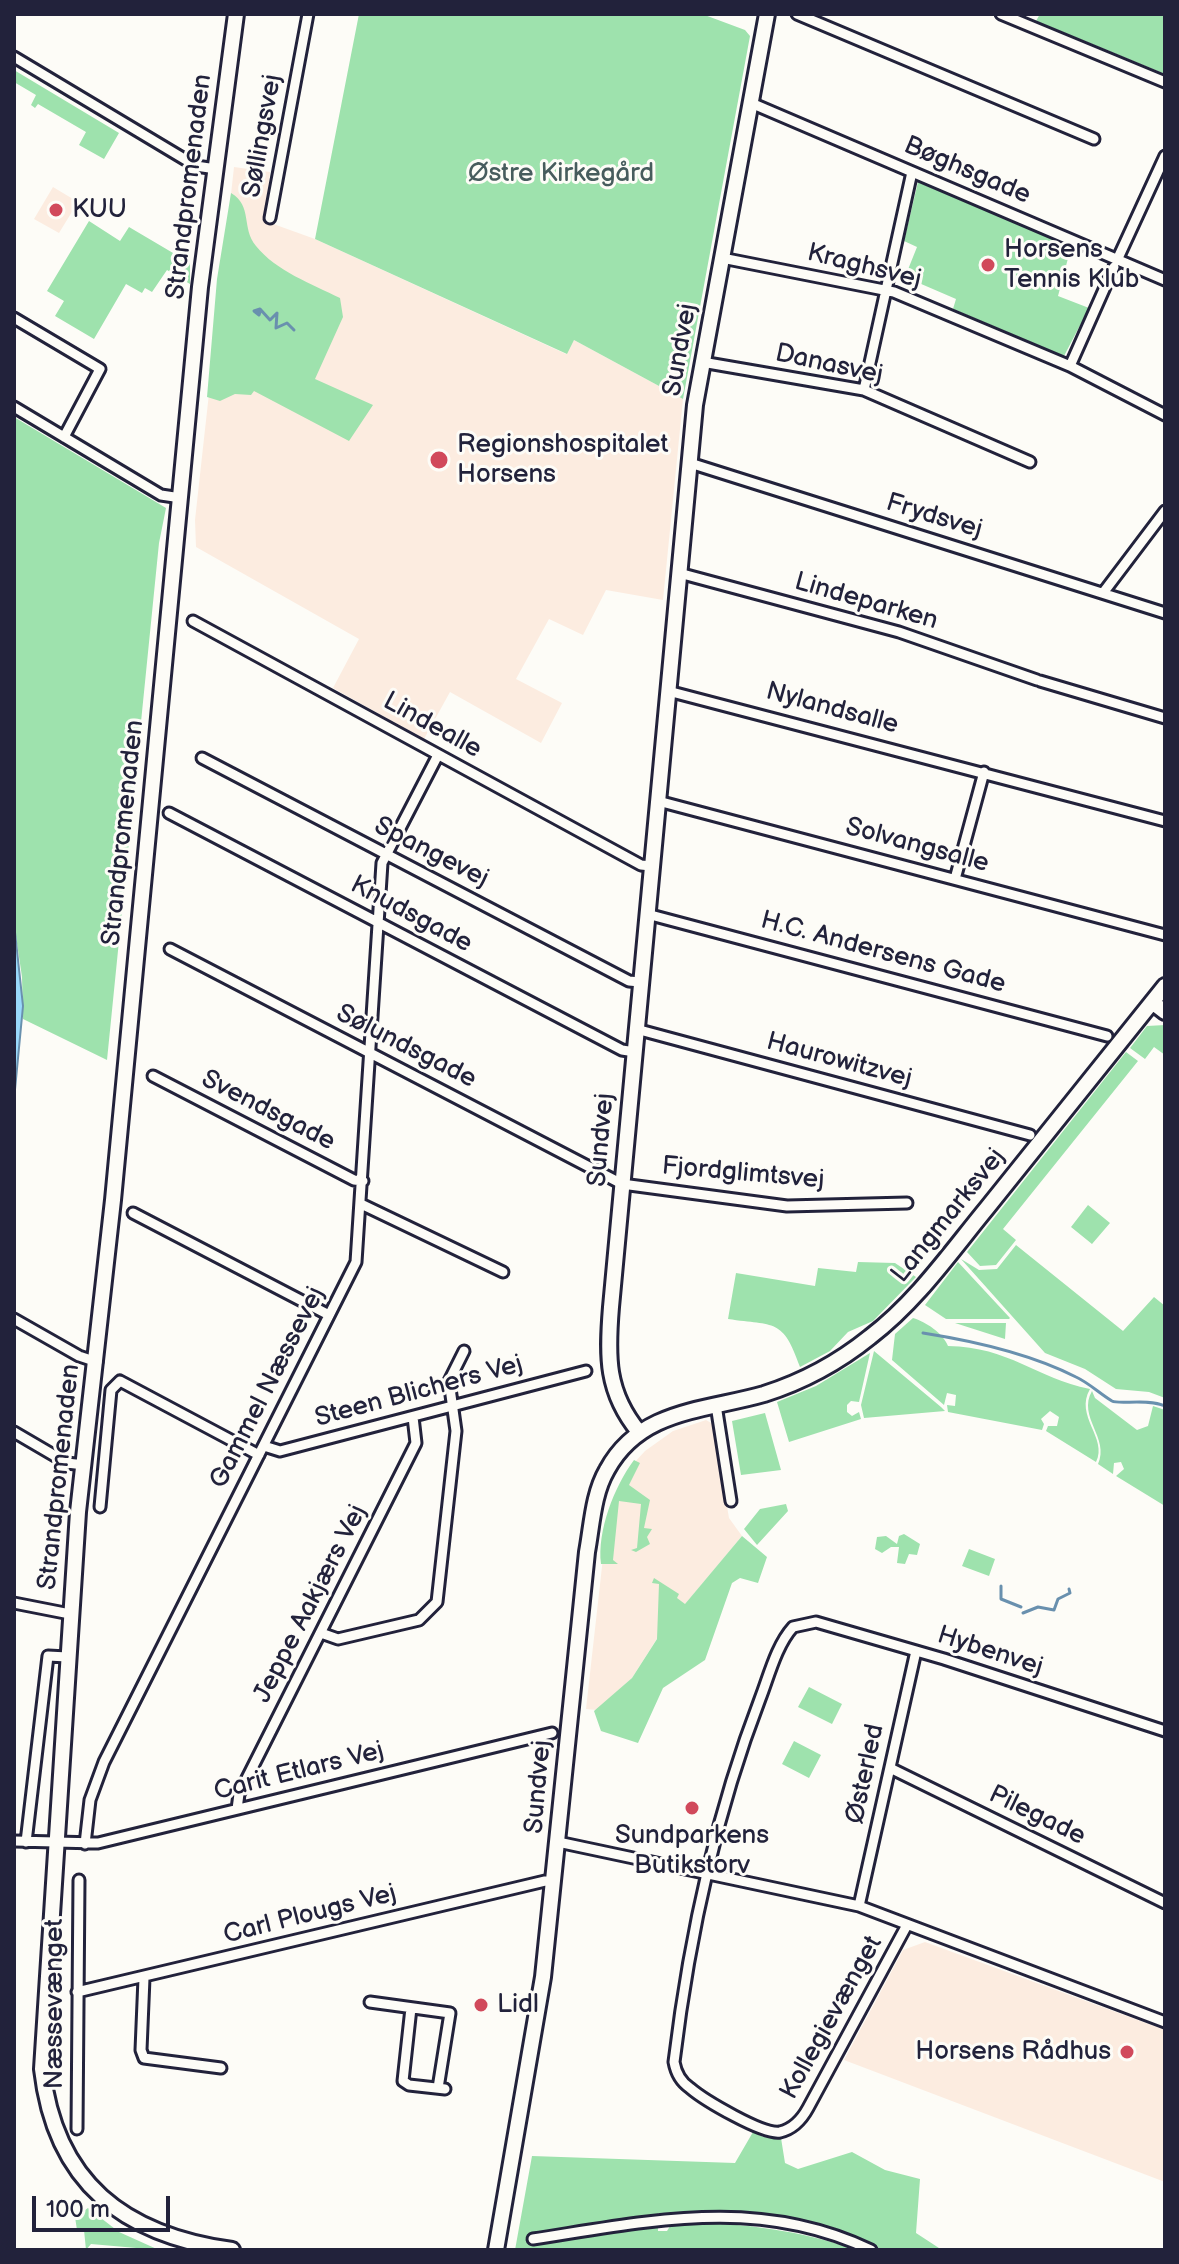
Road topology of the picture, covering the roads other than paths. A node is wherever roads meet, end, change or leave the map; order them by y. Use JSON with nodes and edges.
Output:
{"nodes":[{"id":1,"x":236,"y":14,"type":"edge"},
{"id":2,"x":308,"y":14,"type":"edge"},
{"id":3,"x":767,"y":14,"type":"edge"},
{"id":4,"x":797,"y":14,"type":"edge"},
{"id":5,"x":1001,"y":14,"type":"edge"},
{"id":6,"x":14,"y":57,"type":"edge"},
{"id":7,"x":1165,"y":82,"type":"edge"},
{"id":8,"x":751,"y":103,"type":"junction"},
{"id":9,"x":1094,"y":139,"type":"dead end"},
{"id":10,"x":1165,"y":156,"type":"edge"},
{"id":11,"x":216,"y":169,"type":"junction"},
{"id":12,"x":912,"y":172,"type":"junction"},
{"id":13,"x":270,"y":218,"type":"dead end"},
{"id":14,"x":722,"y":258,"type":"junction"},
{"id":15,"x":1116,"y":263,"type":"junction"},
{"id":16,"x":1165,"y":280,"type":"edge"},
{"id":17,"x":885,"y":290,"type":"junction"},
{"id":18,"x":14,"y":318,"type":"edge"},
{"id":19,"x":702,"y":362,"type":"junction"},
{"id":20,"x":1070,"y":366,"type":"junction"},
{"id":21,"x":864,"y":390,"type":"junction"},
{"id":22,"x":14,"y":407,"type":"edge"},
{"id":23,"x":1165,"y":415,"type":"edge"},
{"id":24,"x":64,"y":437,"type":"junction"},
{"id":25,"x":1030,"y":462,"type":"dead end"},
{"id":26,"x":690,"y":463,"type":"junction"},
{"id":27,"x":181,"y":498,"type":"junction"},
{"id":28,"x":1165,"y":511,"type":"edge"},
{"id":29,"x":679,"y":573,"type":"junction"},
{"id":30,"x":1103,"y":593,"type":"junction"},
{"id":31,"x":1165,"y":613,"type":"edge"},
{"id":32,"x":193,"y":621,"type":"dead end"},
{"id":33,"x":668,"y":691,"type":"junction"},
{"id":34,"x":1165,"y":718,"type":"edge"},
{"id":35,"x":438,"y":755,"type":"junction"},
{"id":36,"x":202,"y":758,"type":"dead end"},
{"id":37,"x":984,"y":772,"type":"junction"},
{"id":38,"x":658,"y":801,"type":"junction"},
{"id":39,"x":169,"y":813,"type":"dead end"},
{"id":40,"x":1165,"y":821,"type":"edge"},
{"id":41,"x":385,"y":854,"type":"junction"},
{"id":42,"x":651,"y":866,"type":"junction"},
{"id":43,"x":955,"y":879,"type":"junction"},
{"id":44,"x":647,"y":914,"type":"junction"},
{"id":45,"x":379,"y":923,"type":"junction"},
{"id":46,"x":1165,"y":935,"type":"edge"},
{"id":47,"x":170,"y":949,"type":"dead end"},
{"id":48,"x":640,"y":982,"type":"junction"},
{"id":49,"x":1165,"y":986,"type":"edge"},
{"id":50,"x":1152,"y":1002,"type":"junction"},
{"id":51,"x":1165,"y":1012,"type":"edge"},
{"id":52,"x":636,"y":1029,"type":"junction"},
{"id":53,"x":1107,"y":1036,"type":"dead end"},
{"id":54,"x":635,"y":1052,"type":"junction"},
{"id":55,"x":371,"y":1053,"type":"junction"},
{"id":56,"x":153,"y":1076,"type":"dead end"},
{"id":57,"x":1030,"y":1135,"type":"dead end"},
{"id":58,"x":363,"y":1181,"type":"junction"},
{"id":59,"x":622,"y":1184,"type":"junction"},
{"id":60,"x":907,"y":1203,"type":"dead end"},
{"id":61,"x":361,"y":1204,"type":"junction"},
{"id":62,"x":133,"y":1213,"type":"dead end"},
{"id":63,"x":503,"y":1272,"type":"dead end"},
{"id":64,"x":329,"y":1315,"type":"junction"},
{"id":65,"x":14,"y":1319,"type":"edge"},
{"id":66,"x":464,"y":1351,"type":"dead end"},
{"id":67,"x":97,"y":1362,"type":"junction"},
{"id":68,"x":586,"y":1371,"type":"dead end"},
{"id":69,"x":716,"y":1405,"type":"junction"},
{"id":70,"x":453,"y":1406,"type":"junction"},
{"id":71,"x":413,"y":1417,"type":"junction"},
{"id":72,"x":14,"y":1432,"type":"edge"},
{"id":73,"x":639,"y":1432,"type":"junction"},
{"id":74,"x":261,"y":1450,"type":"junction"},
{"id":75,"x":84,"y":1465,"type":"junction"},
{"id":76,"x":731,"y":1501,"type":"dead end"},
{"id":77,"x":100,"y":1507,"type":"dead end"},
{"id":78,"x":14,"y":1603,"type":"edge"},
{"id":79,"x":70,"y":1614,"type":"junction"},
{"id":80,"x":800,"y":1624,"type":"joint"},
{"id":81,"x":321,"y":1633,"type":"junction"},
{"id":82,"x":916,"y":1651,"type":"junction"},
{"id":83,"x":67,"y":1657,"type":"junction"},
{"id":84,"x":1165,"y":1731,"type":"edge"},
{"id":85,"x":552,"y":1733,"type":"dead end"},
{"id":86,"x":890,"y":1768,"type":"junction"},
{"id":87,"x":237,"y":1809,"type":"junction"},
{"id":88,"x":14,"y":1841,"type":"edge"},
{"id":89,"x":26,"y":1842,"type":"junction"},
{"id":90,"x":558,"y":1842,"type":"junction"},
{"id":91,"x":54,"y":1844,"type":"junction"},
{"id":92,"x":85,"y":1844,"type":"junction"},
{"id":93,"x":706,"y":1872,"type":"junction"},
{"id":94,"x":79,"y":1880,"type":"dead end"},
{"id":95,"x":554,"y":1882,"type":"junction"},
{"id":96,"x":1165,"y":1903,"type":"edge"},
{"id":97,"x":859,"y":1906,"type":"junction"},
{"id":98,"x":907,"y":1925,"type":"junction"},
{"id":99,"x":144,"y":1978,"type":"junction"},
{"id":100,"x":77,"y":1992,"type":"junction"},
{"id":101,"x":370,"y":2002,"type":"dead end"},
{"id":102,"x":411,"y":2008,"type":"junction"},
{"id":103,"x":1165,"y":2022,"type":"edge"},
{"id":104,"x":221,"y":2068,"type":"dead end"},
{"id":105,"x":77,"y":2129,"type":"dead end"},
{"id":106,"x":533,"y":2239,"type":"dead end"},
{"id":107,"x":232,"y":2250,"type":"edge"},
{"id":108,"x":496,"y":2250,"type":"edge"},
{"id":109,"x":871,"y":2250,"type":"edge"}],
"edges":[{"from":1,"to":11,"type":"street","name":"Strandpromenaden"},
{"from":2,"to":13,"type":"street","name":"Søllingsvej"},
{"from":3,"to":8,"type":"street","name":"Sundvej"},
{"from":4,"to":9,"type":"street"},
{"from":5,"to":7,"type":"street"},
{"from":6,"to":11,"type":"street"},
{"from":8,"to":12,"type":"street","name":"Bøghsgade"},
{"from":8,"to":14,"type":"street","name":"Sundvej"},
{"from":10,"to":15,"type":"street"},
{"from":11,"to":27,"type":"street","name":"Strandpromenaden"},
{"from":12,"to":15,"type":"street","name":"Bøghsgade"},
{"from":12,"to":17,"type":"street"},
{"from":14,"to":17,"type":"street","name":"Kraghsvej"},
{"from":14,"to":19,"type":"street","name":"Sundvej"},
{"from":15,"to":16,"type":"street","name":"Bøghsgade"},
{"from":15,"to":20,"type":"street"},
{"from":17,"to":20,"type":"street","name":"Kraghsvej"},
{"from":17,"to":21,"type":"street"},
{"from":18,"to":24,"type":"street"},
{"from":19,"to":21,"type":"street","name":"Danasvej"},
{"from":19,"to":26,"type":"street","name":"Sundvej"},
{"from":20,"to":23,"type":"street","name":"Kraghsvej"},
{"from":21,"to":25,"type":"street","name":"Danasvej"},
{"from":22,"to":24,"type":"street"},
{"from":24,"to":27,"type":"street"},
{"from":26,"to":29,"type":"street","name":"Sundvej"},
{"from":26,"to":30,"type":"street","name":"Frydsvej"},
{"from":27,"to":67,"type":"street","name":"Strandpromenaden"},
{"from":28,"to":30,"type":"street"},
{"from":29,"to":33,"type":"street","name":"Sundvej"},
{"from":29,"to":34,"type":"street","name":"Lindeparken"},
{"from":30,"to":31,"type":"street","name":"Frydsvej"},
{"from":32,"to":35,"type":"street","name":"Lindealle"},
{"from":33,"to":37,"type":"street","name":"Nylandsalle"},
{"from":33,"to":38,"type":"street","name":"Sundvej"},
{"from":35,"to":41,"type":"street"},
{"from":35,"to":42,"type":"street","name":"Lindealle"},
{"from":36,"to":41,"type":"street","name":"Spangevej"},
{"from":37,"to":40,"type":"street","name":"Nylandsalle"},
{"from":37,"to":43,"type":"street"},
{"from":38,"to":42,"type":"street","name":"Sundvej"},
{"from":38,"to":43,"type":"street","name":"Solvangsalle"},
{"from":39,"to":45,"type":"street","name":"Knudsgade"},
{"from":41,"to":45,"type":"street","name":"Gammel Næssevej"},
{"from":41,"to":48,"type":"street","name":"Spangevej"},
{"from":42,"to":44,"type":"street","name":"Sundvej"},
{"from":43,"to":46,"type":"street","name":"Solvangsalle"},
{"from":44,"to":48,"type":"street","name":"Sundvej"},
{"from":44,"to":53,"type":"street","name":"H.C. Andersens Gade"},
{"from":45,"to":54,"type":"street","name":"Knudsgade"},
{"from":45,"to":55,"type":"street","name":"Gammel Næssevej"},
{"from":47,"to":55,"type":"street","name":"Sølundsgade"},
{"from":48,"to":52,"type":"street","name":"Sundvej"},
{"from":49,"to":50,"type":"street","name":"Langmarksvej"},
{"from":50,"to":51,"type":"street"},
{"from":50,"to":69,"type":"street","name":"Langmarksvej"},
{"from":52,"to":54,"type":"street","name":"Sundvej"},
{"from":52,"to":57,"type":"street","name":"Haurowitzvej"},
{"from":54,"to":59,"type":"street","name":"Sundvej"},
{"from":55,"to":58,"type":"street","name":"Gammel Næssevej"},
{"from":55,"to":59,"type":"street","name":"Sølundsgade"},
{"from":56,"to":58,"type":"street","name":"Svendsgade"},
{"from":58,"to":61,"type":"street","name":"Gammel Næssevej"},
{"from":59,"to":60,"type":"street","name":"Fjordglimtsvej"},
{"from":59,"to":73,"type":"street","name":"Sundvej"},
{"from":61,"to":63,"type":"street"},
{"from":61,"to":64,"type":"street","name":"Gammel Næssevej"},
{"from":62,"to":64,"type":"street"},
{"from":64,"to":74,"type":"street","name":"Gammel Næssevej"},
{"from":65,"to":67,"type":"street"},
{"from":66,"to":70,"type":"street"},
{"from":67,"to":75,"type":"street","name":"Strandpromenaden"},
{"from":68,"to":70,"type":"street","name":"Steen Blichers Vej"},
{"from":69,"to":73,"type":"street","name":"Langmarksvej"},
{"from":69,"to":76,"type":"street"},
{"from":70,"to":71,"type":"street","name":"Steen Blichers Vej"},
{"from":70,"to":81,"type":"street"},
{"from":71,"to":74,"type":"street","name":"Steen Blichers Vej"},
{"from":71,"to":81,"type":"street","name":"Jeppe Aakjærs Vej"},
{"from":72,"to":75,"type":"street"},
{"from":73,"to":90,"type":"street","name":"Sundvej"},
{"from":74,"to":77,"type":"street"},
{"from":74,"to":92,"type":"street","name":"Gammel Næssevej"},
{"from":75,"to":79,"type":"street","name":"Strandpromenaden"},
{"from":78,"to":79,"type":"street"},
{"from":79,"to":83,"type":"street","name":"Strandpromenaden"},
{"from":80,"to":82,"type":"street","name":"Hybenvej"},
{"from":80,"to":93,"type":"street","name":"Kollegievænget"},
{"from":81,"to":87,"type":"street","name":"Jeppe Aakjærs Vej"},
{"from":82,"to":84,"type":"street","name":"Hybenvej"},
{"from":82,"to":86,"type":"street","name":"Østerled"},
{"from":83,"to":89,"type":"street"},
{"from":83,"to":91,"type":"street","name":"Strandpromenaden"},
{"from":85,"to":87,"type":"street","name":"Carit Etlars Vej"},
{"from":86,"to":96,"type":"street","name":"Pilegade"},
{"from":86,"to":97,"type":"street","name":"Østerled"},
{"from":87,"to":92,"type":"street","name":"Carit Etlars Vej"},
{"from":88,"to":89,"type":"street"},
{"from":89,"to":91,"type":"street"},
{"from":90,"to":93,"type":"street"},
{"from":90,"to":95,"type":"street","name":"Sundvej"},
{"from":91,"to":92,"type":"street","name":"Carit Etlars Vej"},
{"from":91,"to":107,"type":"street","name":"Strandpromenaden"},
{"from":93,"to":97,"type":"street"},
{"from":93,"to":98,"type":"street","name":"Kollegievænget"},
{"from":94,"to":100,"type":"street","name":"Næssevænget"},
{"from":95,"to":99,"type":"street","name":"Carl Plougs Vej"},
{"from":95,"to":108,"type":"street","name":"Sundvej"},
{"from":97,"to":98,"type":"street"},
{"from":98,"to":103,"type":"street"},
{"from":99,"to":100,"type":"street","name":"Carl Plougs Vej"},
{"from":99,"to":104,"type":"street"},
{"from":100,"to":105,"type":"street","name":"Næssevænget"},
{"from":101,"to":102,"type":"street"},
{"from":102,"to":102,"type":"street"},
{"from":106,"to":109,"type":"street"}]}
